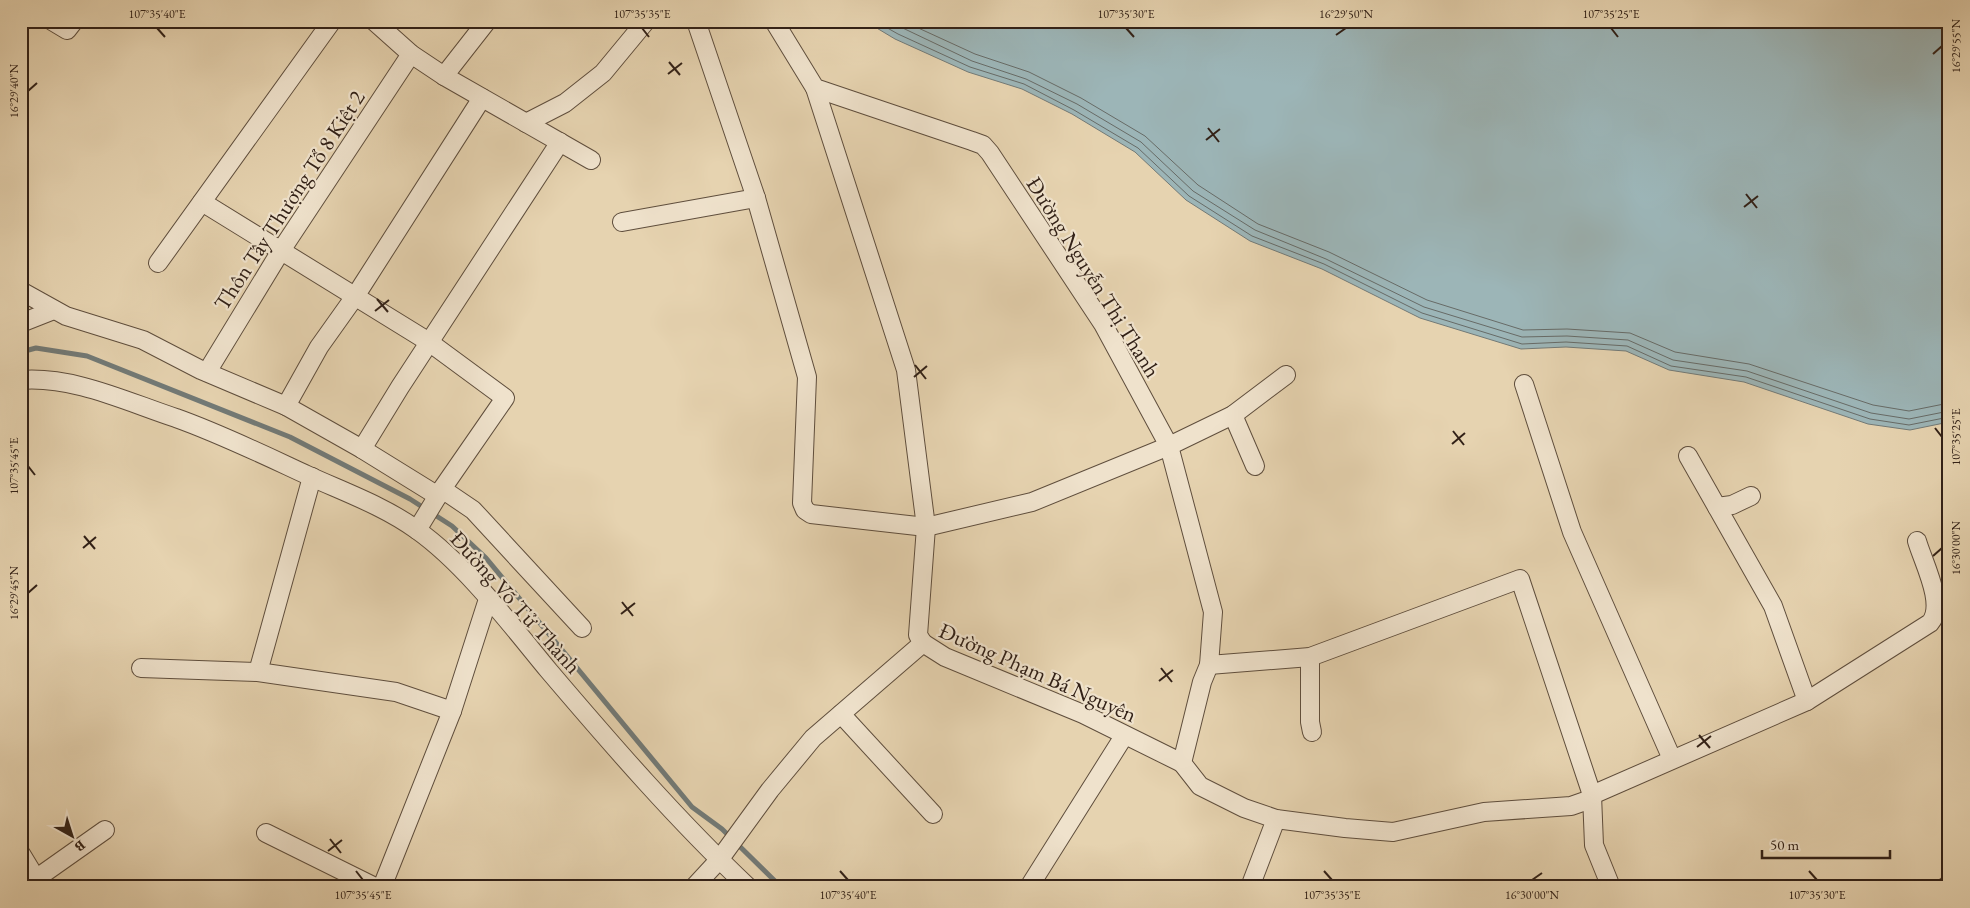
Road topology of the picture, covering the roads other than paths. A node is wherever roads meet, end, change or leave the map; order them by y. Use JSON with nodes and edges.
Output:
{"nodes":[{"id":1,"x":52,"y":21,"type":"edge"},
{"id":2,"x":74,"y":21,"type":"edge"},
{"id":3,"x":332,"y":21,"type":"edge"},
{"id":4,"x":374,"y":21,"type":"edge"},
{"id":5,"x":487,"y":21,"type":"edge"},
{"id":6,"x":646,"y":21,"type":"edge"},
{"id":7,"x":696,"y":21,"type":"edge"},
{"id":8,"x":774,"y":21,"type":"edge"},
{"id":9,"x":411,"y":54,"type":"junction"},
{"id":10,"x":444,"y":76,"type":"junction"},
{"id":11,"x":815,"y":88,"type":"junction"},
{"id":12,"x":482,"y":98,"type":"junction"},
{"id":13,"x":526,"y":123,"type":"junction"},
{"id":14,"x":560,"y":142,"type":"junction"},
{"id":15,"x":591,"y":160,"type":"dead end"},
{"id":16,"x":756,"y":198,"type":"junction"},
{"id":17,"x":202,"y":202,"type":"junction"},
{"id":18,"x":622,"y":222,"type":"dead end"},
{"id":19,"x":282,"y":249,"type":"junction"},
{"id":20,"x":158,"y":263,"type":"dead end"},
{"id":21,"x":21,"y":291,"type":"edge"},
{"id":22,"x":356,"y":295,"type":"junction"},
{"id":23,"x":54,"y":310,"type":"junction"},
{"id":24,"x":21,"y":323,"type":"edge"},
{"id":25,"x":429,"y":342,"type":"junction"},
{"id":26,"x":207,"y":372,"type":"junction"},
{"id":27,"x":1286,"y":375,"type":"dead end"},
{"id":28,"x":21,"y":380,"type":"edge"},
{"id":29,"x":1524,"y":384,"type":"dead end"},
{"id":30,"x":286,"y":406,"type":"junction"},
{"id":31,"x":1233,"y":414,"type":"junction"},
{"id":32,"x":1169,"y":446,"type":"junction"},
{"id":33,"x":362,"y":449,"type":"junction"},
{"id":34,"x":1688,"y":456,"type":"dead end"},
{"id":35,"x":1255,"y":466,"type":"dead end"},
{"id":36,"x":312,"y":477,"type":"junction"},
{"id":37,"x":440,"y":493,"type":"junction"},
{"id":38,"x":1751,"y":496,"type":"dead end"},
{"id":39,"x":1717,"y":507,"type":"junction"},
{"id":40,"x":422,"y":523,"type":"junction"},
{"id":41,"x":926,"y":527,"type":"junction"},
{"id":42,"x":1917,"y":541,"type":"dead end"},
{"id":43,"x":488,"y":599,"type":"junction"},
{"id":44,"x":582,"y":628,"type":"dead end"},
{"id":45,"x":922,"y":643,"type":"junction"},
{"id":46,"x":1310,"y":657,"type":"junction"},
{"id":47,"x":1209,"y":664,"type":"junction"},
{"id":48,"x":141,"y":668,"type":"dead end"},
{"id":49,"x":258,"y":672,"type":"junction"},
{"id":50,"x":1807,"y":701,"type":"junction"},
{"id":51,"x":452,"y":711,"type":"junction"},
{"id":52,"x":841,"y":714,"type":"junction"},
{"id":53,"x":1312,"y":732,"type":"dead end"},
{"id":54,"x":1124,"y":736,"type":"junction"},
{"id":55,"x":1672,"y":759,"type":"junction"},
{"id":56,"x":1182,"y":763,"type":"junction"},
{"id":57,"x":1591,"y":797,"type":"junction"},
{"id":58,"x":933,"y":814,"type":"dead end"},
{"id":59,"x":1276,"y":820,"type":"junction"},
{"id":60,"x":105,"y":830,"type":"dead end"},
{"id":61,"x":266,"y":833,"type":"dead end"},
{"id":62,"x":21,"y":854,"type":"edge"},
{"id":63,"x":723,"y":855,"type":"junction"},
{"id":64,"x":39,"y":882,"type":"edge"},
{"id":65,"x":1949,"y":885,"type":"edge"},
{"id":66,"x":375,"y":887,"type":"edge"},
{"id":67,"x":382,"y":887,"type":"edge"},
{"id":68,"x":694,"y":887,"type":"edge"},
{"id":69,"x":748,"y":887,"type":"edge"},
{"id":70,"x":1029,"y":887,"type":"edge"},
{"id":71,"x":1250,"y":887,"type":"edge"},
{"id":72,"x":1610,"y":887,"type":"edge"},
{"id":73,"x":1945,"y":887,"type":"edge"}],
"edges":[{"from":1,"to":2,"type":"street"},
{"from":3,"to":17,"type":"street"},
{"from":4,"to":9,"type":"street"},
{"from":5,"to":10,"type":"street"},
{"from":6,"to":13,"type":"street"},
{"from":7,"to":16,"type":"street"},
{"from":8,"to":11,"type":"street"},
{"from":9,"to":10,"type":"street"},
{"from":9,"to":19,"type":"street","name":"Thôn Tây Thượng Tổ 8 Kiệt 2"},
{"from":10,"to":12,"type":"street"},
{"from":11,"to":32,"type":"street","name":"Đường Nguyễn Thị Thanh"},
{"from":11,"to":41,"type":"street"},
{"from":12,"to":13,"type":"street"},
{"from":12,"to":22,"type":"street"},
{"from":13,"to":14,"type":"street"},
{"from":14,"to":15,"type":"street"},
{"from":14,"to":25,"type":"street"},
{"from":16,"to":18,"type":"street"},
{"from":16,"to":41,"type":"street"},
{"from":17,"to":19,"type":"street"},
{"from":17,"to":20,"type":"street"},
{"from":19,"to":22,"type":"street"},
{"from":19,"to":26,"type":"street","name":"Thôn Tây Thượng Tổ 8 Kiệt 2"},
{"from":21,"to":23,"type":"street"},
{"from":22,"to":25,"type":"street"},
{"from":22,"to":30,"type":"street"},
{"from":23,"to":24,"type":"street"},
{"from":23,"to":26,"type":"street"},
{"from":25,"to":33,"type":"street"},
{"from":25,"to":37,"type":"street"},
{"from":26,"to":30,"type":"street"},
{"from":27,"to":31,"type":"street"},
{"from":28,"to":36,"type":"street","name":"Đường Võ Tử Thành"},
{"from":29,"to":55,"type":"street"},
{"from":30,"to":33,"type":"street"},
{"from":31,"to":32,"type":"street"},
{"from":31,"to":35,"type":"street"},
{"from":32,"to":41,"type":"street"},
{"from":32,"to":47,"type":"street","name":"Đường Nguyễn Thị Thanh"},
{"from":33,"to":37,"type":"street"},
{"from":34,"to":39,"type":"street"},
{"from":36,"to":40,"type":"street","name":"Đường Võ Tử Thành"},
{"from":36,"to":49,"type":"street"},
{"from":37,"to":40,"type":"street"},
{"from":37,"to":44,"type":"street"},
{"from":38,"to":39,"type":"street"},
{"from":39,"to":50,"type":"street"},
{"from":40,"to":43,"type":"street","name":"Đường Võ Tử Thành"},
{"from":41,"to":45,"type":"street"},
{"from":42,"to":50,"type":"street"},
{"from":43,"to":51,"type":"street"},
{"from":43,"to":63,"type":"street","name":"Đường Võ Tử Thành"},
{"from":45,"to":52,"type":"street","name":"Đường Phạm Bá Nguyên"},
{"from":45,"to":54,"type":"street","name":"Đường Phạm Bá Nguyên"},
{"from":46,"to":47,"type":"street"},
{"from":46,"to":53,"type":"street"},
{"from":46,"to":57,"type":"street"},
{"from":47,"to":56,"type":"street"},
{"from":48,"to":49,"type":"street"},
{"from":49,"to":51,"type":"street"},
{"from":50,"to":55,"type":"street"},
{"from":51,"to":67,"type":"street"},
{"from":52,"to":58,"type":"street"},
{"from":52,"to":63,"type":"street","name":"Đường Phạm Bá Nguyên"},
{"from":54,"to":56,"type":"street","name":"Đường Phạm Bá Nguyên"},
{"from":54,"to":70,"type":"street"},
{"from":55,"to":57,"type":"street"},
{"from":56,"to":59,"type":"street"},
{"from":57,"to":59,"type":"street"},
{"from":57,"to":72,"type":"street"},
{"from":59,"to":71,"type":"street"},
{"from":60,"to":64,"type":"street"},
{"from":61,"to":66,"type":"street"},
{"from":62,"to":64,"type":"street"},
{"from":63,"to":68,"type":"street","name":"Đường Phạm Bá Nguyên"},
{"from":63,"to":69,"type":"street","name":"Đường Võ Tử Thành"},
{"from":65,"to":73,"type":"street"}]}
